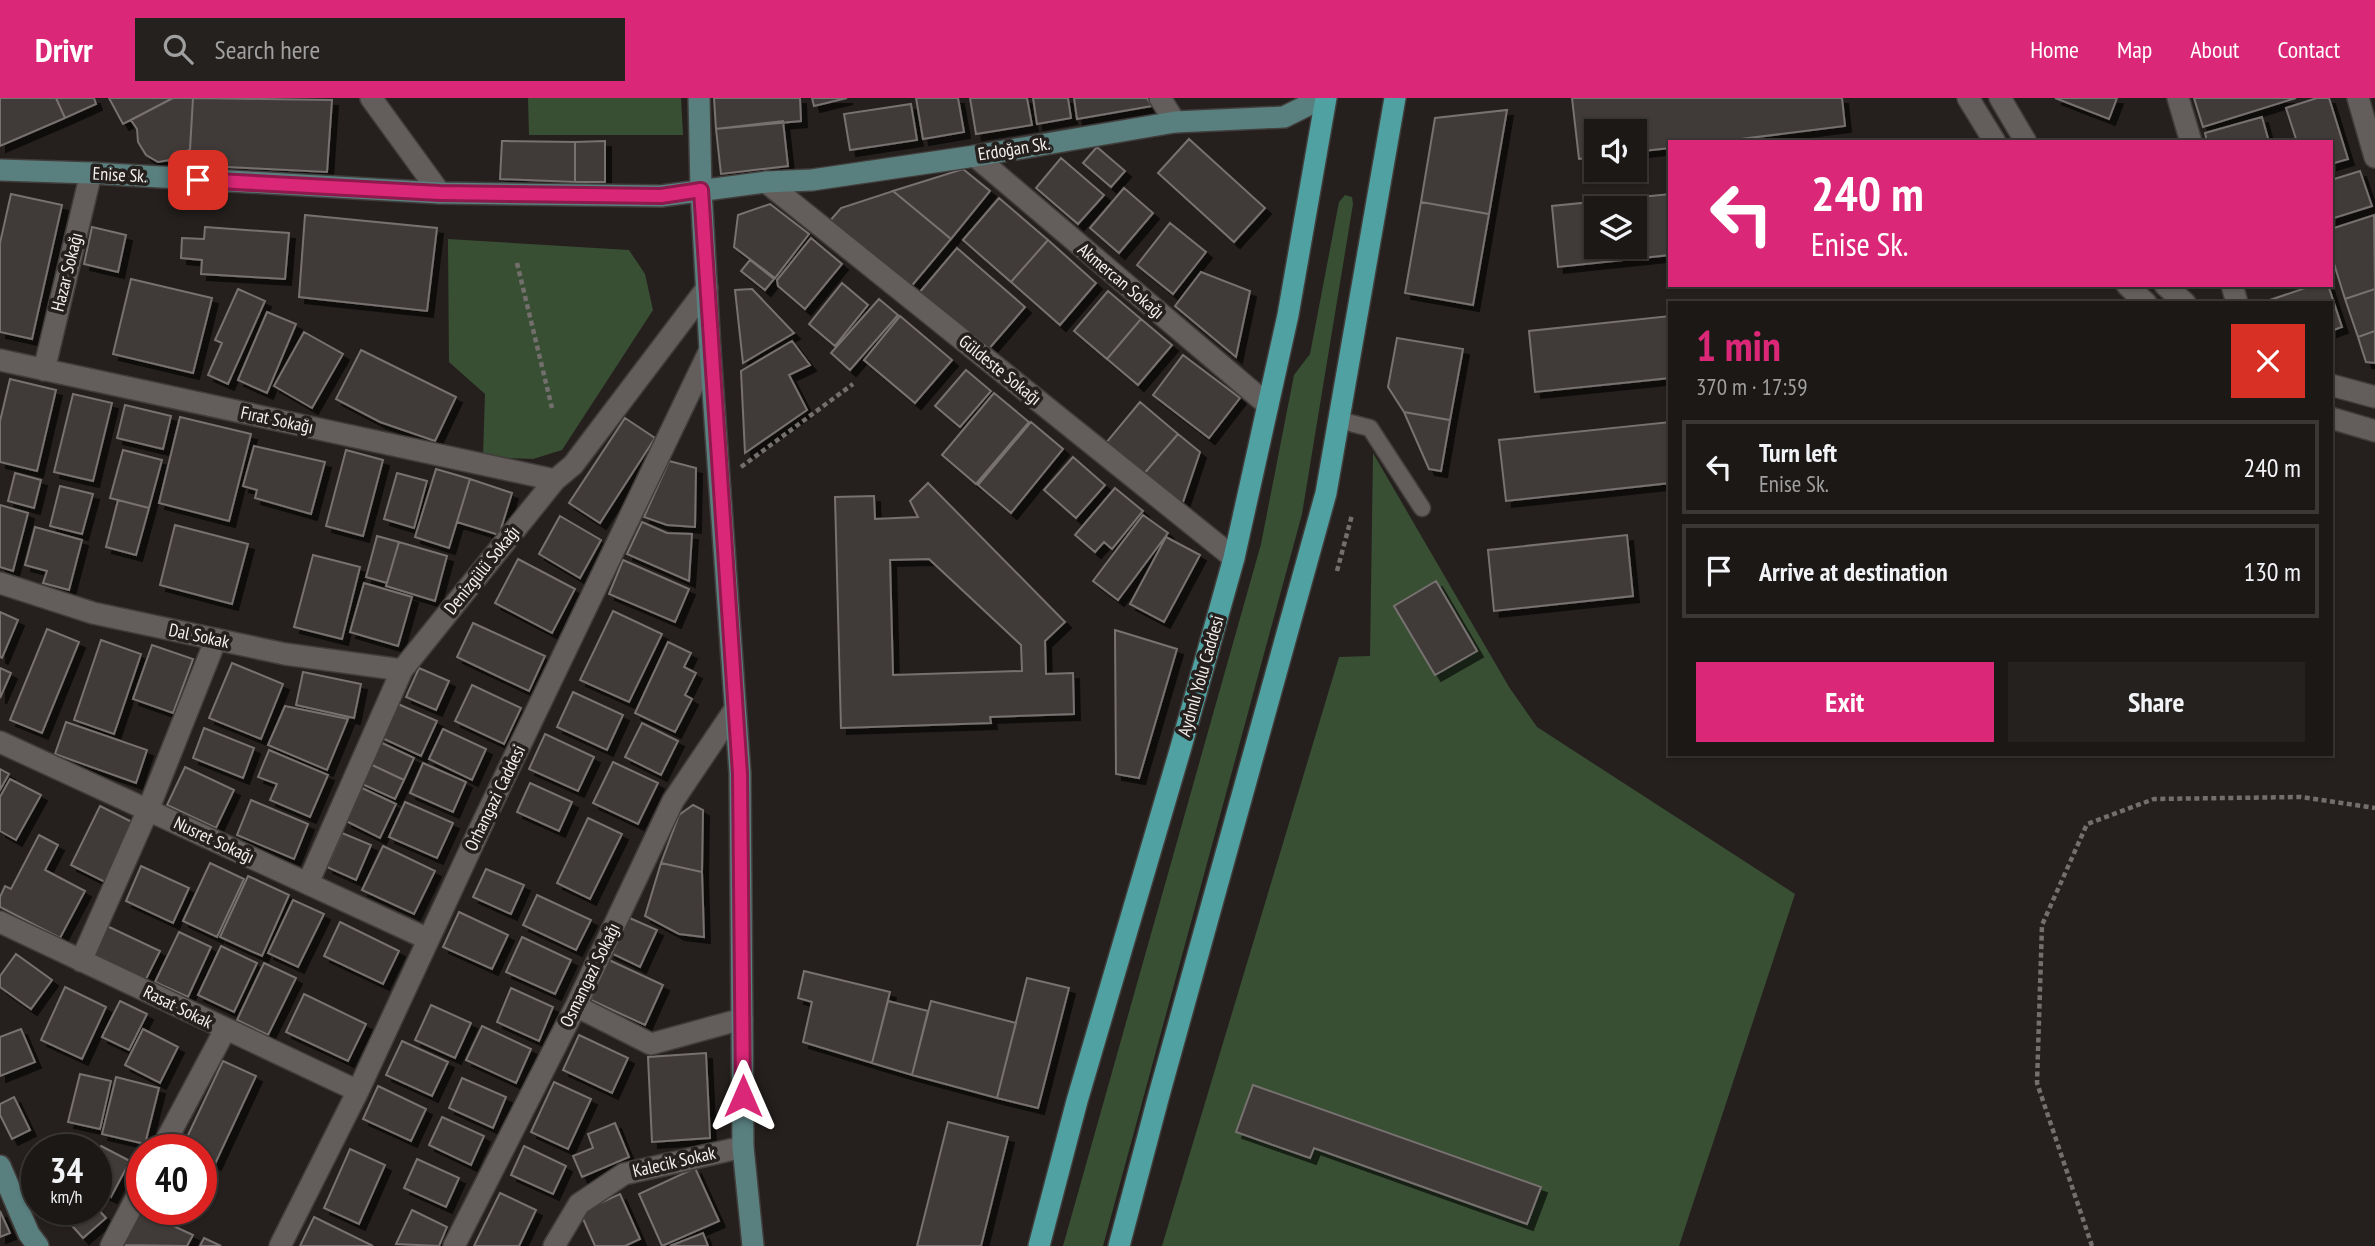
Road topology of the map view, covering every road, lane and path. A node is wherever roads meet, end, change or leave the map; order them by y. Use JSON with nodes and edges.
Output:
{"nodes":[{"id":1,"x":371,"y":98,"type":"edge"},
{"id":2,"x":699,"y":98,"type":"edge"},
{"id":3,"x":1160,"y":98,"type":"edge"},
{"id":4,"x":1324,"y":98,"type":"edge"},
{"id":5,"x":1395,"y":98,"type":"edge"},
{"id":6,"x":1968,"y":98,"type":"edge"},
{"id":7,"x":2000,"y":98,"type":"edge"},
{"id":8,"x":2178,"y":98,"type":"edge"},
{"id":9,"x":2358,"y":98,"type":"edge"},
{"id":10,"x":1175,"y":122,"type":"junction"},
{"id":11,"x":1995,"y":140,"type":"edge"},
{"id":12,"x":2025,"y":140,"type":"edge"},
{"id":13,"x":2190,"y":140,"type":"edge"},
{"id":14,"x":975,"y":156,"type":"junction"},
{"id":15,"x":2375,"y":157,"type":"edge"},
{"id":16,"x":0,"y":170,"type":"edge"},
{"id":17,"x":91,"y":173,"type":"junction"},
{"id":18,"x":766,"y":182,"type":"junction"},
{"id":19,"x":701,"y":190,"type":"junction"},
{"id":20,"x":440,"y":193,"type":"junction"},
{"id":21,"x":517,"y":263,"type":"dead end"},
{"id":22,"x":2129,"y":287,"type":"edge"},
{"id":23,"x":2167,"y":287,"type":"edge"},
{"id":24,"x":707,"y":288,"type":"junction"},
{"id":25,"x":2144,"y":301,"type":"edge"},
{"id":26,"x":2183,"y":301,"type":"edge"},
{"id":27,"x":710,"y":350,"type":"junction"},
{"id":28,"x":0,"y":360,"type":"edge"},
{"id":29,"x":44,"y":370,"type":"junction"},
{"id":30,"x":853,"y":384,"type":"dead end"},
{"id":31,"x":2333,"y":386,"type":"edge"},
{"id":32,"x":2375,"y":397,"type":"edge"},
{"id":33,"x":1268,"y":405,"type":"junction"},
{"id":34,"x":552,"y":408,"type":"dead end"},
{"id":35,"x":2333,"y":419,"type":"edge"},
{"id":36,"x":1339,"y":420,"type":"junction"},
{"id":37,"x":2375,"y":431,"type":"edge"},
{"id":38,"x":555,"y":480,"type":"junction"},
{"id":39,"x":720,"y":483,"type":"junction"},
{"id":40,"x":1422,"y":508,"type":"dead end"},
{"id":41,"x":1352,"y":515,"type":"dead end"},
{"id":42,"x":1234,"y":558,"type":"junction"},
{"id":43,"x":1337,"y":571,"type":"dead end"},
{"id":44,"x":0,"y":583,"type":"edge"},
{"id":45,"x":216,"y":639,"type":"junction"},
{"id":46,"x":402,"y":670,"type":"junction"},
{"id":47,"x":736,"y":709,"type":"junction"},
{"id":48,"x":0,"y":742,"type":"edge"},
{"id":49,"x":2375,"y":808,"type":"edge"},
{"id":50,"x":148,"y":810,"type":"junction"},
{"id":51,"x":308,"y":883,"type":"junction"},
{"id":52,"x":0,"y":922,"type":"edge"},
{"id":53,"x":428,"y":939,"type":"junction"},
{"id":54,"x":81,"y":961,"type":"junction"},
{"id":55,"x":576,"y":1006,"type":"junction"},
{"id":56,"x":742,"y":1019,"type":"junction"},
{"id":57,"x":225,"y":1030,"type":"junction"},
{"id":58,"x":358,"y":1091,"type":"junction"},
{"id":59,"x":170,"y":1134,"type":"edge"},
{"id":60,"x":743,"y":1147,"type":"junction"},
{"id":61,"x":0,"y":1166,"type":"edge"},
{"id":62,"x":126,"y":1217,"type":"edge"},
{"id":63,"x":38,"y":1246,"type":"edge"},
{"id":64,"x":111,"y":1246,"type":"edge"},
{"id":65,"x":280,"y":1246,"type":"edge"},
{"id":66,"x":454,"y":1246,"type":"edge"},
{"id":67,"x":554,"y":1246,"type":"edge"},
{"id":68,"x":753,"y":1246,"type":"edge"},
{"id":69,"x":1039,"y":1246,"type":"edge"},
{"id":70,"x":1119,"y":1246,"type":"edge"},
{"id":71,"x":2092,"y":1246,"type":"edge"}],
"edges":[{"from":1,"to":20,"type":"street"},
{"from":2,"to":19,"type":"street"},
{"from":3,"to":10,"type":"street"},
{"from":4,"to":10,"type":"street","name":"Erdoğan Sk."},
{"from":4,"to":33,"type":"main road","name":"Aydınlı Yolu Caddesi"},
{"from":5,"to":36,"type":"main road"},
{"from":6,"to":11,"type":"street"},
{"from":7,"to":12,"type":"street"},
{"from":8,"to":13,"type":"street"},
{"from":9,"to":15,"type":"street"},
{"from":10,"to":14,"type":"street","name":"Erdoğan Sk."},
{"from":14,"to":18,"type":"street","name":"Erdoğan Sk."},
{"from":14,"to":33,"type":"street","name":"Akmercan Sokağı"},
{"from":16,"to":17,"type":"street","name":"Enise Sk."},
{"from":17,"to":20,"type":"street","name":"Enise Sk."},
{"from":17,"to":29,"type":"street","name":"Hazar Sokağı"},
{"from":18,"to":19,"type":"street","name":"Erdoğan Sk."},
{"from":18,"to":42,"type":"street","name":"Güldeste Sokağı"},
{"from":19,"to":20,"type":"street","name":"Enise Sk."},
{"from":19,"to":24,"type":"street"},
{"from":21,"to":34,"type":"path"},
{"from":22,"to":25,"type":"street"},
{"from":23,"to":26,"type":"street"},
{"from":24,"to":27,"type":"street"},
{"from":24,"to":38,"type":"street","name":"Denizgülü Sokağı"},
{"from":27,"to":39,"type":"street"},
{"from":27,"to":53,"type":"street","name":"Orhangazi Caddesi"},
{"from":28,"to":29,"type":"street","name":"Fırat Sokağı"},
{"from":29,"to":38,"type":"street","name":"Fırat Sokağı"},
{"from":30,"to":39,"type":"path"},
{"from":31,"to":32,"type":"street"},
{"from":33,"to":42,"type":"main road","name":"Aydınlı Yolu Caddesi"},
{"from":35,"to":37,"type":"street"},
{"from":36,"to":40,"type":"lane"},
{"from":36,"to":70,"type":"main road"},
{"from":38,"to":46,"type":"street","name":"Denizgülü Sokağı"},
{"from":39,"to":47,"type":"street"},
{"from":41,"to":43,"type":"path"},
{"from":42,"to":69,"type":"main road","name":"Aydınlı Yolu Caddesi"},
{"from":44,"to":45,"type":"street","name":"Dal Sokak"},
{"from":45,"to":46,"type":"street","name":"Dal Sokak"},
{"from":45,"to":50,"type":"street"},
{"from":46,"to":51,"type":"street","name":"Denizgülü Sokağı"},
{"from":47,"to":55,"type":"street","name":"Osmangazi Sokağı"},
{"from":47,"to":56,"type":"street"},
{"from":48,"to":50,"type":"street","name":"Nusret Sokağı"},
{"from":49,"to":71,"type":"path"},
{"from":50,"to":51,"type":"street","name":"Nusret Sokağı"},
{"from":50,"to":54,"type":"street"},
{"from":51,"to":53,"type":"street","name":"Nusret Sokağı"},
{"from":52,"to":54,"type":"street","name":"Rasat Sokak"},
{"from":53,"to":58,"type":"street","name":"Orhangazi Caddesi"},
{"from":54,"to":57,"type":"street","name":"Rasat Sokak"},
{"from":55,"to":56,"type":"street"},
{"from":55,"to":66,"type":"street","name":"Osmangazi Sokağı"},
{"from":56,"to":60,"type":"street"},
{"from":57,"to":58,"type":"street","name":"Rasat Sokak"},
{"from":57,"to":59,"type":"street"},
{"from":58,"to":65,"type":"street","name":"Orhangazi Caddesi"},
{"from":60,"to":67,"type":"street","name":"Kalecik Sokak"},
{"from":60,"to":68,"type":"street"},
{"from":61,"to":63,"type":"street"},
{"from":62,"to":64,"type":"street"}]}
